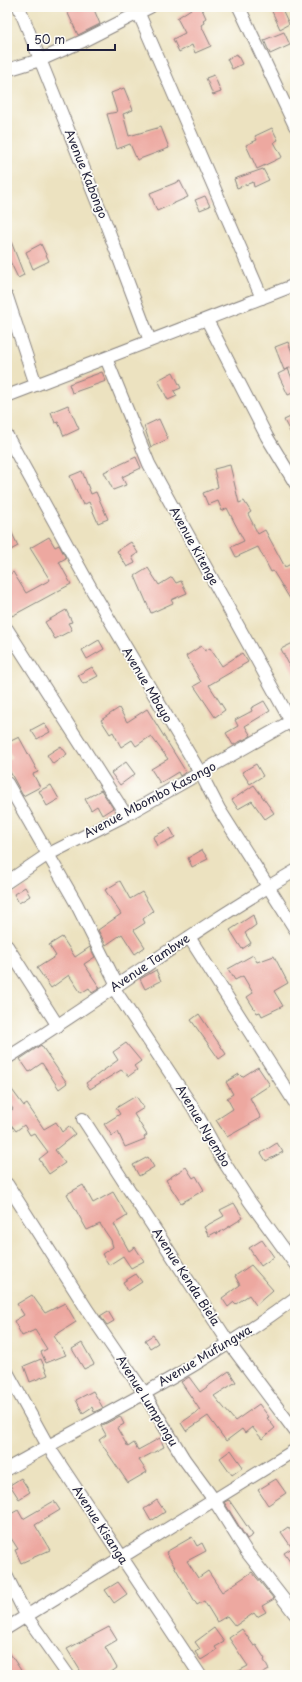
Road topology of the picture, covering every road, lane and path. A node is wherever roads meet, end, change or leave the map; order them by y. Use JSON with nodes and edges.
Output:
{"nodes":[{"id":1,"x":20,"y":7,"type":"edge"},
{"id":2,"x":150,"y":7,"type":"edge"},
{"id":3,"x":240,"y":7,"type":"edge"},
{"id":4,"x":137,"y":10,"type":"edge"},
{"id":5,"x":40,"y":60,"type":"junction"},
{"id":6,"x":7,"y":70,"type":"edge"},
{"id":7,"x":295,"y":126,"type":"edge"},
{"id":8,"x":295,"y":285,"type":"edge"},
{"id":9,"x":7,"y":297,"type":"edge"},
{"id":10,"x":262,"y":298,"type":"junction"},
{"id":11,"x":207,"y":320,"type":"junction"},
{"id":12,"x":150,"y":341,"type":"junction"},
{"id":13,"x":106,"y":358,"type":"junction"},
{"id":14,"x":36,"y":385,"type":"junction"},
{"id":15,"x":7,"y":396,"type":"edge"},
{"id":16,"x":7,"y":436,"type":"edge"},
{"id":17,"x":295,"y":483,"type":"edge"},
{"id":18,"x":7,"y":629,"type":"edge"},
{"id":19,"x":294,"y":724,"type":"edge"},
{"id":20,"x":201,"y":774,"type":"junction"},
{"id":21,"x":7,"y":783,"type":"edge"},
{"id":22,"x":126,"y":815,"type":"junction"},
{"id":23,"x":47,"y":855,"type":"junction"},
{"id":24,"x":295,"y":871,"type":"edge"},
{"id":25,"x":7,"y":882,"type":"edge"},
{"id":26,"x":269,"y":886,"type":"junction"},
{"id":27,"x":295,"y":929,"type":"edge"},
{"id":28,"x":189,"y":937,"type":"junction"},
{"id":29,"x":7,"y":946,"type":"edge"},
{"id":30,"x":115,"y":986,"type":"junction"},
{"id":31,"x":58,"y":1026,"type":"junction"},
{"id":32,"x":7,"y":1058,"type":"edge"},
{"id":33,"x":295,"y":1103,"type":"edge"},
{"id":34,"x":83,"y":1119,"type":"dead end"},
{"id":35,"x":7,"y":1184,"type":"edge"},
{"id":36,"x":295,"y":1264,"type":"edge"},
{"id":37,"x":295,"y":1298,"type":"edge"},
{"id":38,"x":229,"y":1343,"type":"junction"},
{"id":39,"x":7,"y":1372,"type":"edge"},
{"id":40,"x":144,"y":1393,"type":"junction"},
{"id":41,"x":295,"y":1431,"type":"edge"},
{"id":42,"x":48,"y":1446,"type":"junction"},
{"id":43,"x":295,"y":1450,"type":"edge"},
{"id":44,"x":7,"y":1469,"type":"edge"},
{"id":45,"x":214,"y":1500,"type":"junction"},
{"id":46,"x":120,"y":1557,"type":"junction"},
{"id":47,"x":7,"y":1577,"type":"edge"},
{"id":48,"x":295,"y":1614,"type":"edge"},
{"id":49,"x":27,"y":1617,"type":"junction"},
{"id":50,"x":7,"y":1628,"type":"edge"},
{"id":51,"x":68,"y":1675,"type":"edge"},
{"id":52,"x":200,"y":1675,"type":"edge"}],
"edges":[{"from":1,"to":5,"type":"street","name":"Avenue Kabongo"},
{"from":2,"to":4,"type":"street"},
{"from":3,"to":7,"type":"street"},
{"from":4,"to":5,"type":"street"},
{"from":4,"to":10,"type":"street"},
{"from":5,"to":6,"type":"street"},
{"from":5,"to":12,"type":"street","name":"Avenue Kabongo"},
{"from":8,"to":10,"type":"street"},
{"from":9,"to":14,"type":"street"},
{"from":10,"to":11,"type":"street"},
{"from":11,"to":12,"type":"street"},
{"from":11,"to":17,"type":"street"},
{"from":12,"to":13,"type":"street"},
{"from":13,"to":14,"type":"street"},
{"from":13,"to":19,"type":"street","name":"Avenue Kitenge"},
{"from":14,"to":15,"type":"street"},
{"from":16,"to":20,"type":"street","name":"Avenue Mbayo"},
{"from":18,"to":22,"type":"street"},
{"from":19,"to":20,"type":"street","name":"Avenue Mbombo Kasongo"},
{"from":20,"to":22,"type":"street","name":"Avenue Mbombo Kasongo"},
{"from":20,"to":26,"type":"street","name":"Avenue Mbayo"},
{"from":21,"to":23,"type":"street","name":"Avenue Nyembo"},
{"from":22,"to":23,"type":"street","name":"Avenue Mbombo Kasongo"},
{"from":23,"to":25,"type":"street","name":"Avenue Mbombo Kasongo"},
{"from":23,"to":30,"type":"street","name":"Avenue Nyembo"},
{"from":24,"to":26,"type":"street","name":"Avenue Tambwe"},
{"from":26,"to":27,"type":"street","name":"Avenue Mbayo"},
{"from":26,"to":28,"type":"street","name":"Avenue Tambwe"},
{"from":28,"to":30,"type":"street","name":"Avenue Tambwe"},
{"from":28,"to":33,"type":"street"},
{"from":29,"to":31,"type":"street"},
{"from":30,"to":31,"type":"street","name":"Avenue Tambwe"},
{"from":30,"to":36,"type":"street","name":"Avenue Nyembo"},
{"from":31,"to":32,"type":"street","name":"Avenue Tambwe"},
{"from":34,"to":38,"type":"street","name":"Avenue Kenda Biela"},
{"from":35,"to":40,"type":"street","name":"Avenue Lumpungu"},
{"from":37,"to":38,"type":"street","name":"Avenue Mufungwa"},
{"from":38,"to":40,"type":"street","name":"Avenue Mufungwa"},
{"from":38,"to":41,"type":"street","name":"Avenue Kenda Biela"},
{"from":39,"to":42,"type":"street","name":"Avenue Kisanga"},
{"from":40,"to":42,"type":"street","name":"Avenue Mufungwa"},
{"from":40,"to":45,"type":"street","name":"Avenue Lumpungu"},
{"from":42,"to":44,"type":"street","name":"Avenue Mufungwa"},
{"from":42,"to":46,"type":"street","name":"Avenue Kisanga"},
{"from":43,"to":45,"type":"street"},
{"from":45,"to":46,"type":"street"},
{"from":45,"to":48,"type":"street","name":"Avenue Lumpungu"},
{"from":46,"to":49,"type":"street"},
{"from":46,"to":52,"type":"street","name":"Avenue Kisanga"},
{"from":47,"to":49,"type":"street"},
{"from":49,"to":50,"type":"street"},
{"from":49,"to":51,"type":"street"}]}
